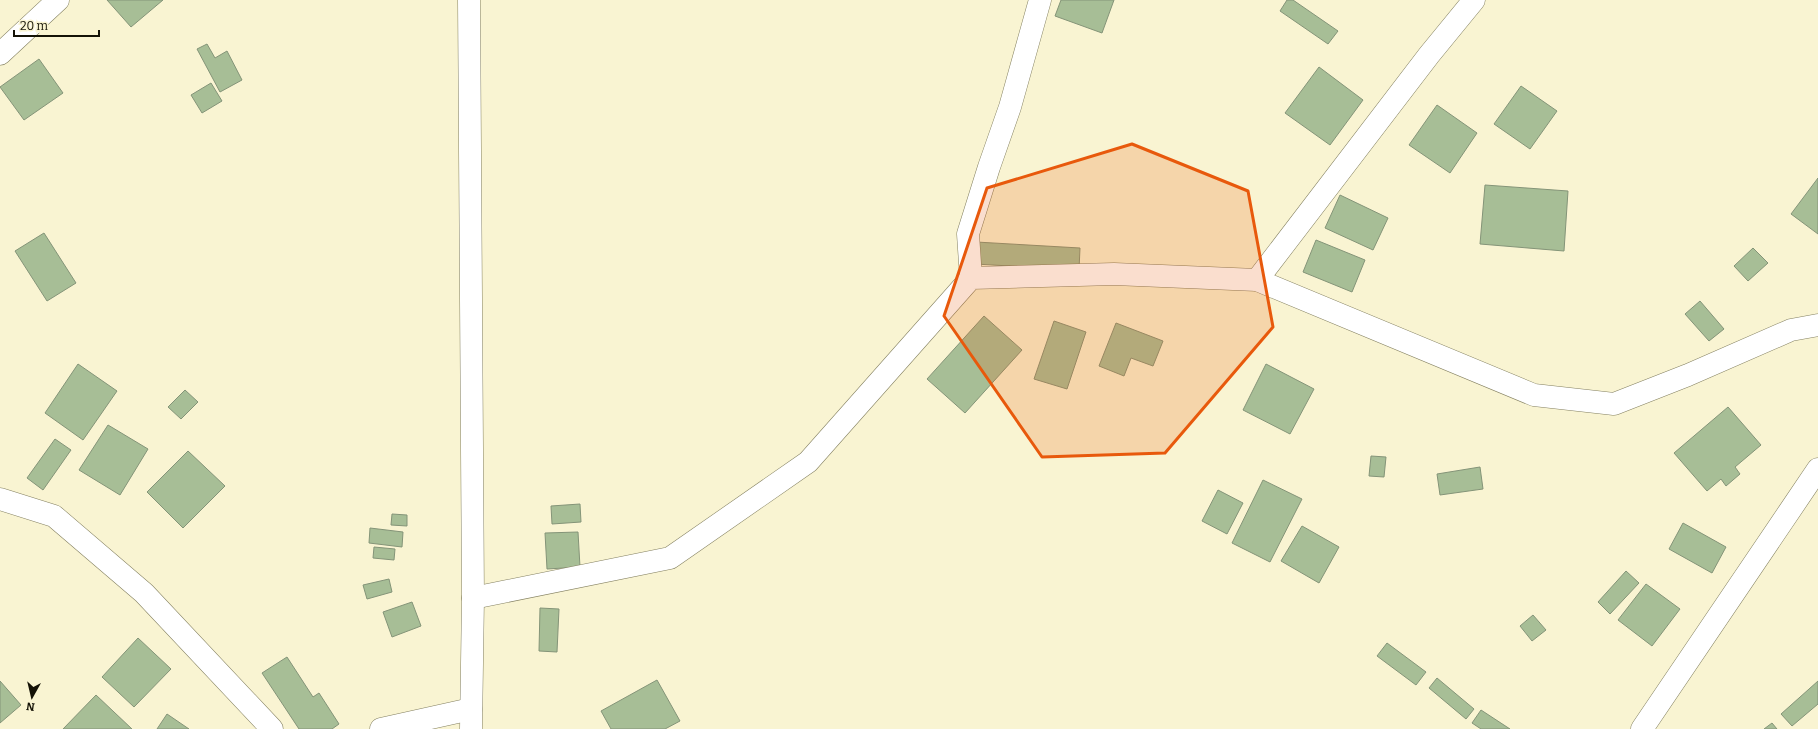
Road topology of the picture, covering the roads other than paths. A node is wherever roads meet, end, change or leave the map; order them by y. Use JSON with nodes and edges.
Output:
{"nodes":[{"id":1,"x":58,"y":0,"type":"edge"},
{"id":2,"x":469,"y":0,"type":"edge"},
{"id":3,"x":1040,"y":0,"type":"edge"},
{"id":4,"x":1474,"y":0,"type":"edge"},
{"id":5,"x":0,"y":54,"type":"edge"},
{"id":6,"x":971,"y":278,"type":"junction"},
{"id":7,"x":1257,"y":280,"type":"junction"},
{"id":8,"x":1818,"y":325,"type":"edge"},
{"id":9,"x":1818,"y":469,"type":"edge"},
{"id":10,"x":0,"y":499,"type":"edge"},
{"id":11,"x":473,"y":598,"type":"junction"},
{"id":12,"x":471,"y":719,"type":"edge"},
{"id":13,"x":272,"y":729,"type":"edge"},
{"id":14,"x":381,"y":729,"type":"edge"},
{"id":15,"x":1642,"y":729,"type":"edge"}],
"edges":[{"from":1,"to":5,"type":"street"},
{"from":2,"to":11,"type":"street"},
{"from":3,"to":6,"type":"street"},
{"from":4,"to":7,"type":"street"},
{"from":6,"to":7,"type":"street"},
{"from":6,"to":11,"type":"street"},
{"from":7,"to":8,"type":"street"},
{"from":9,"to":15,"type":"street"},
{"from":10,"to":13,"type":"street"},
{"from":11,"to":12,"type":"street"},
{"from":12,"to":14,"type":"street"}]}
